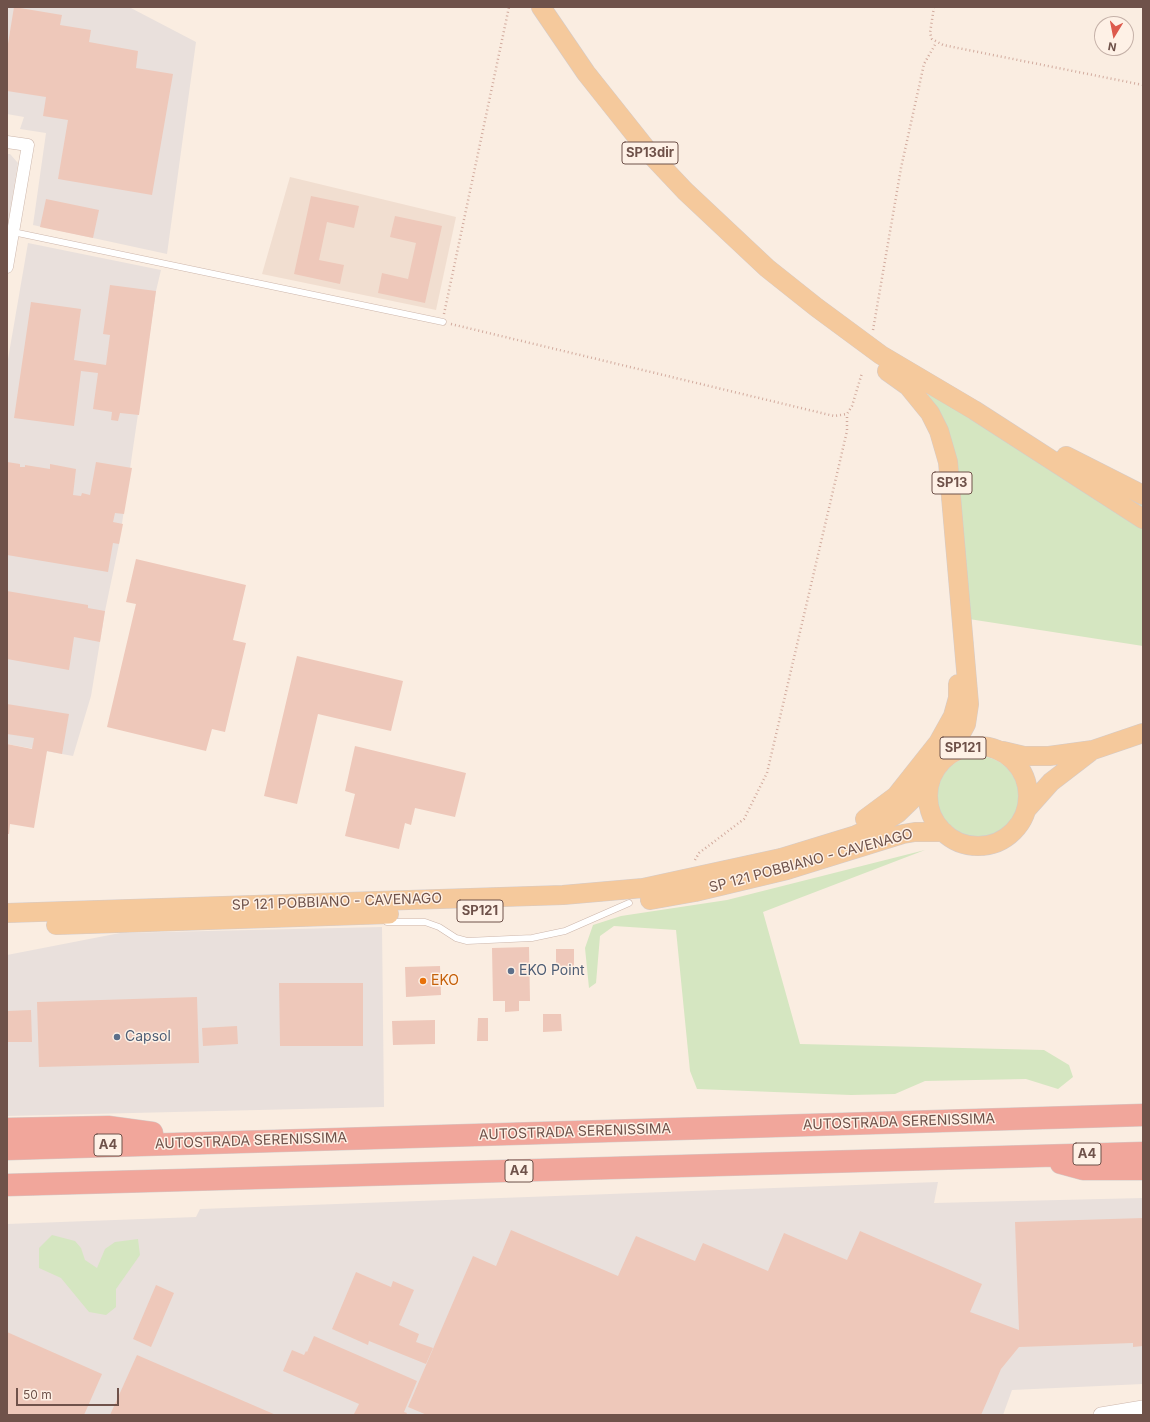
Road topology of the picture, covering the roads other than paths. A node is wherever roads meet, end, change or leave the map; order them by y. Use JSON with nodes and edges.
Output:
{"nodes":[{"id":1,"x":541,"y":7,"type":"edge"},
{"id":2,"x":7,"y":142,"type":"edge"},
{"id":3,"x":13,"y":232,"type":"junction"},
{"id":4,"x":7,"y":267,"type":"edge"},
{"id":5,"x":781,"y":280,"type":"junction"},
{"id":6,"x":443,"y":322,"type":"road end"},
{"id":7,"x":925,"y":381,"type":"junction"},
{"id":8,"x":1143,"y":495,"type":"edge"},
{"id":9,"x":1143,"y":519,"type":"edge"},
{"id":10,"x":962,"y":619,"type":"junction"},
{"id":11,"x":1143,"y":733,"type":"edge"},
{"id":12,"x":996,"y":749,"type":"junction"},
{"id":13,"x":1093,"y":750,"type":"junction"},
{"id":14,"x":950,"y":754,"type":"junction"},
{"id":15,"x":930,"y":782,"type":"junction"},
{"id":16,"x":1026,"y":810,"type":"junction"},
{"id":17,"x":944,"y":832,"type":"junction"},
{"id":18,"x":757,"y":864,"type":"junction"},
{"id":19,"x":629,"y":903,"type":"junction"},
{"id":20,"x":7,"y":913,"type":"edge"},
{"id":21,"x":312,"y":917,"type":"junction"},
{"id":22,"x":350,"y":922,"type":"dead end"},
{"id":23,"x":381,"y":922,"type":"dead end"},
{"id":24,"x":7,"y":926,"type":"edge"},
{"id":25,"x":1143,"y":1115,"type":"edge"},
{"id":26,"x":7,"y":1129,"type":"edge"},
{"id":27,"x":208,"y":1142,"type":"junction"},
{"id":28,"x":7,"y":1148,"type":"edge"},
{"id":29,"x":1143,"y":1152,"type":"edge"},
{"id":30,"x":1031,"y":1155,"type":"junction"},
{"id":31,"x":1143,"y":1169,"type":"edge"},
{"id":32,"x":7,"y":1185,"type":"edge"},
{"id":33,"x":1143,"y":1408,"type":"edge"},
{"id":34,"x":1101,"y":1415,"type":"edge"}],
"edges":[{"from":1,"to":5,"type":"main road","number":"SP13dir"},
{"from":2,"to":3,"type":"street"},
{"from":3,"to":4,"type":"street"},
{"from":3,"to":6,"type":"lane"},
{"from":5,"to":7,"type":"main road","number":"SP13dir"},
{"from":5,"to":10,"type":"main road","number":"SP13"},
{"from":7,"to":8,"type":"main road"},
{"from":7,"to":9,"type":"main road"},
{"from":10,"to":14,"type":"main road","number":"SP13"},
{"from":10,"to":18,"type":"main road","number":"SP13"},
{"from":11,"to":13,"type":"main road","name":"SP 121 POBBIANO - CAVENAGO","number":"SP121"},
{"from":12,"to":13,"type":"main road","name":"SP 121 POBBIANO - CAVENAGO","number":"SP121"},
{"from":12,"to":14,"type":"main road","name":"SP 121 POBBIANO - CAVENAGO","number":"SP121"},
{"from":12,"to":16,"type":"main road","name":"SP 121 POBBIANO - CAVENAGO","number":"SP121"},
{"from":13,"to":16,"type":"main road","name":"SP 121 POBBIANO - CAVENAGO","number":"SP121"},
{"from":14,"to":15,"type":"main road","name":"SP 121 POBBIANO - CAVENAGO","number":"SP121"},
{"from":15,"to":17,"type":"main road","name":"SP 121 POBBIANO - CAVENAGO","number":"SP121"},
{"from":15,"to":18,"type":"main road","name":"SP 121 POBBIANO - CAVENAGO","number":"SP121"},
{"from":16,"to":17,"type":"main road","name":"SP 121 POBBIANO - CAVENAGO","number":"SP121"},
{"from":17,"to":19,"type":"main road","name":"SP 121 POBBIANO - CAVENAGO","number":"SP121"},
{"from":18,"to":20,"type":"main road","name":"SP 121 POBBIANO - CAVENAGO","number":"SP121"},
{"from":19,"to":21,"type":"main road","name":"SP 121 POBBIANO - CAVENAGO","number":"SP121"},
{"from":19,"to":23,"type":"lane"},
{"from":21,"to":22,"type":"lane"},
{"from":21,"to":24,"type":"main road","name":"SP 121 POBBIANO - CAVENAGO","number":"SP121"},
{"from":25,"to":27,"type":"highway","name":"AUTOSTRADA SERENISSIMA","number":"A4"},
{"from":26,"to":27,"type":"highway"},
{"from":27,"to":28,"type":"highway","name":"AUTOSTRADA SERENISSIMA","number":"A4"},
{"from":29,"to":30,"type":"highway","number":"A4"},
{"from":30,"to":31,"type":"highway"},
{"from":30,"to":32,"type":"highway","number":"A4"},
{"from":33,"to":34,"type":"street"}]}
